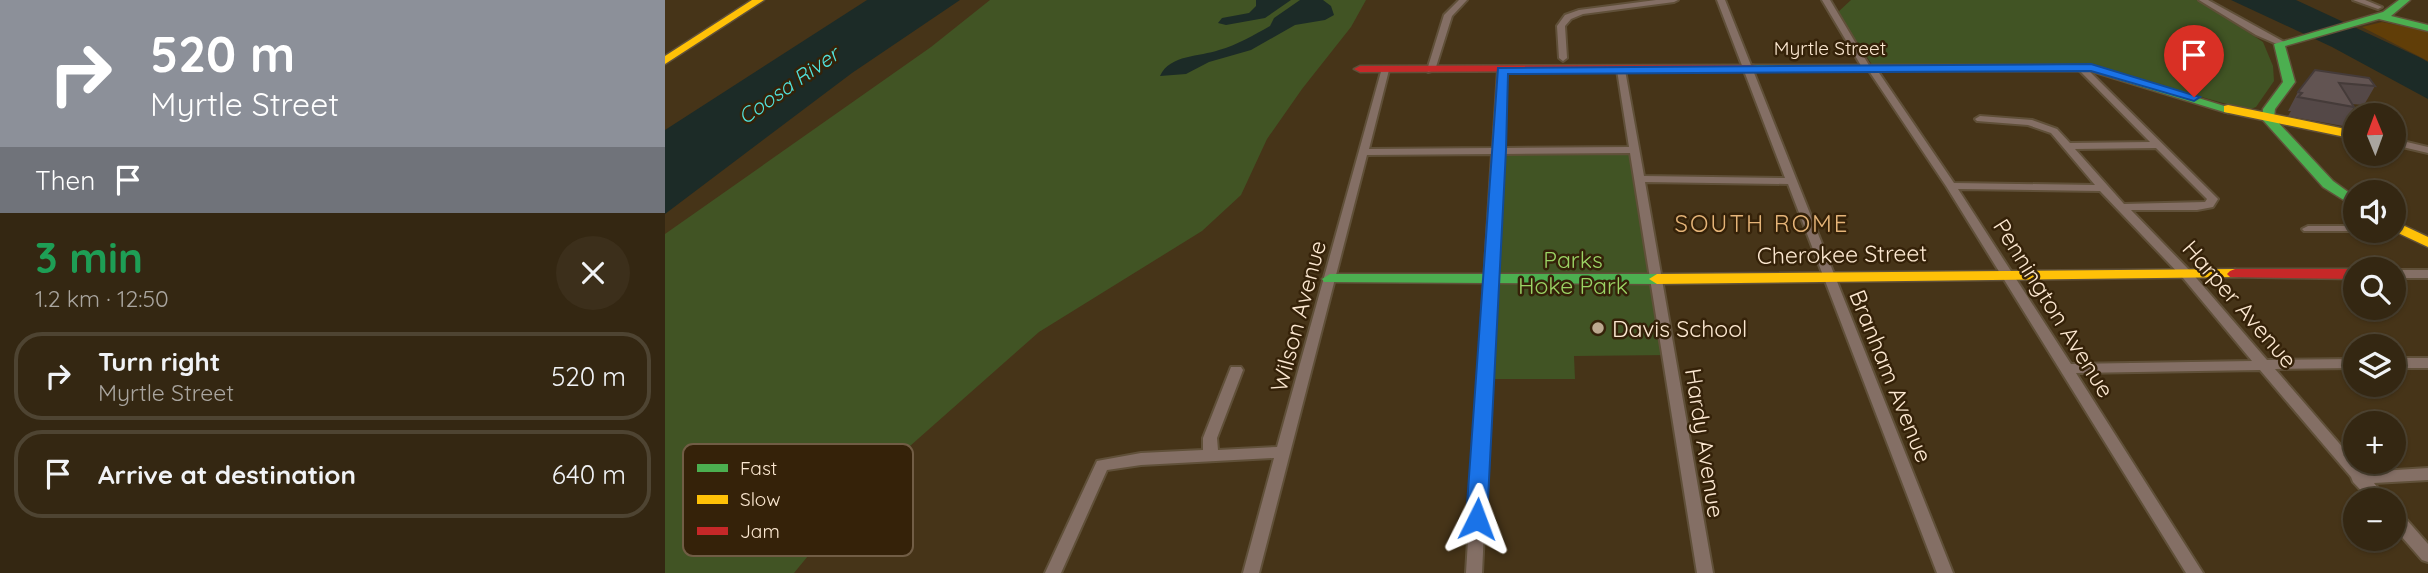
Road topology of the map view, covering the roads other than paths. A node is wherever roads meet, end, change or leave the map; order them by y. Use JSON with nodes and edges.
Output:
{"nodes":[{"id":1,"x":759,"y":0,"type":"edge"},
{"id":2,"x":1463,"y":0,"type":"edge"},
{"id":3,"x":1674,"y":0,"type":"edge"},
{"id":4,"x":1721,"y":0,"type":"edge"},
{"id":5,"x":1826,"y":0,"type":"edge"},
{"id":6,"x":2203,"y":0,"type":"edge"},
{"id":7,"x":2357,"y":0,"type":"edge"},
{"id":8,"x":2405,"y":0,"type":"edge"},
{"id":9,"x":2376,"y":11,"type":"edge"},
{"id":10,"x":2428,"y":29,"type":"edge"},
{"id":11,"x":2288,"y":41,"type":"junction"},
{"id":12,"x":1563,"y":58,"type":"dead end"},
{"id":13,"x":665,"y":61,"type":"edge"},
{"id":14,"x":2081,"y":68,"type":"junction"},
{"id":15,"x":1360,"y":69,"type":"dead end"},
{"id":16,"x":1746,"y":69,"type":"junction"},
{"id":17,"x":1870,"y":69,"type":"junction"},
{"id":18,"x":1385,"y":70,"type":"junction"},
{"id":19,"x":1431,"y":70,"type":"junction"},
{"id":20,"x":1621,"y":70,"type":"junction"},
{"id":21,"x":1502,"y":71,"type":"junction"},
{"id":22,"x":1980,"y":119,"type":"dead end"},
{"id":23,"x":2268,"y":119,"type":"junction"},
{"id":24,"x":2343,"y":133,"type":"edge"},
{"id":25,"x":2066,"y":143,"type":"junction"},
{"id":26,"x":2160,"y":145,"type":"junction"},
{"id":27,"x":2406,"y":145,"type":"edge"},
{"id":28,"x":1500,"y":150,"type":"junction"},
{"id":29,"x":1635,"y":150,"type":"junction"},
{"id":30,"x":2428,"y":150,"type":"edge"},
{"id":31,"x":1364,"y":152,"type":"junction"},
{"id":32,"x":1640,"y":179,"type":"junction"},
{"id":33,"x":1790,"y":181,"type":"junction"},
{"id":34,"x":1951,"y":186,"type":"junction"},
{"id":35,"x":2103,"y":188,"type":"junction"},
{"id":36,"x":2343,"y":195,"type":"edge"},
{"id":37,"x":2124,"y":207,"type":"junction"},
{"id":38,"x":2308,"y":229,"type":"dead end"},
{"id":39,"x":2343,"y":229,"type":"edge"},
{"id":40,"x":2406,"y":233,"type":"edge"},
{"id":41,"x":2428,"y":243,"type":"edge"},
{"id":42,"x":2006,"y":274,"type":"junction"},
{"id":43,"x":2343,"y":274,"type":"edge"},
{"id":44,"x":2406,"y":274,"type":"edge"},
{"id":45,"x":2428,"y":274,"type":"edge"},
{"id":46,"x":2187,"y":275,"type":"junction"},
{"id":47,"x":1828,"y":278,"type":"junction"},
{"id":48,"x":1330,"y":279,"type":"junction"},
{"id":49,"x":1657,"y":279,"type":"junction"},
{"id":50,"x":1491,"y":281,"type":"junction"},
{"id":51,"x":2343,"y":363,"type":"edge"},
{"id":52,"x":2406,"y":363,"type":"edge"},
{"id":53,"x":2428,"y":363,"type":"edge"},
{"id":54,"x":2264,"y":365,"type":"junction"},
{"id":55,"x":2067,"y":369,"type":"junction"},
{"id":56,"x":1236,"y":370,"type":"dead end"},
{"id":57,"x":1283,"y":452,"type":"junction"},
{"id":58,"x":1211,"y":455,"type":"junction"},
{"id":59,"x":2428,"y":474,"type":"edge"},
{"id":60,"x":2358,"y":478,"type":"junction"},
{"id":61,"x":2368,"y":488,"type":"edge"},
{"id":62,"x":2406,"y":530,"type":"edge"},
{"id":63,"x":2428,"y":555,"type":"edge"},
{"id":64,"x":1053,"y":573,"type":"edge"},
{"id":65,"x":1251,"y":573,"type":"edge"},
{"id":66,"x":1474,"y":573,"type":"edge"},
{"id":67,"x":1705,"y":573,"type":"edge"},
{"id":68,"x":1945,"y":573,"type":"edge"},
{"id":69,"x":2195,"y":573,"type":"edge"}],
"edges":[{"from":1,"to":13,"type":"street"},
{"from":2,"to":19,"type":"street"},
{"from":3,"to":12,"type":"street"},
{"from":4,"to":16,"type":"street","name":"Branham Avenue"},
{"from":5,"to":17,"type":"street","name":"Pennington Avenue"},
{"from":6,"to":11,"type":"street"},
{"from":7,"to":9,"type":"street"},
{"from":8,"to":9,"type":"street"},
{"from":9,"to":10,"type":"street"},
{"from":9,"to":11,"type":"street"},
{"from":11,"to":23,"type":"street"},
{"from":14,"to":17,"type":"street","name":"Myrtle Street"},
{"from":14,"to":23,"type":"street","name":"Myrtle Street"},
{"from":14,"to":26,"type":"street"},
{"from":15,"to":18,"type":"street","name":"Myrtle Street"},
{"from":16,"to":17,"type":"street","name":"Myrtle Street"},
{"from":16,"to":20,"type":"street","name":"Myrtle Street"},
{"from":16,"to":33,"type":"street","name":"Branham Avenue"},
{"from":17,"to":34,"type":"street","name":"Pennington Avenue"},
{"from":18,"to":19,"type":"street","name":"Myrtle Street"},
{"from":18,"to":31,"type":"street","name":"Wilson Avenue"},
{"from":19,"to":21,"type":"street","name":"Myrtle Street"},
{"from":20,"to":21,"type":"street","name":"Myrtle Street"},
{"from":20,"to":29,"type":"street","name":"Hardy Avenue"},
{"from":21,"to":28,"type":"street"},
{"from":22,"to":25,"type":"street"},
{"from":23,"to":24,"type":"street","name":"Myrtle Street"},
{"from":23,"to":36,"type":"street"},
{"from":25,"to":26,"type":"street"},
{"from":25,"to":35,"type":"street","name":"Harper Avenue"},
{"from":26,"to":37,"type":"street"},
{"from":27,"to":30,"type":"street"},
{"from":28,"to":29,"type":"street"},
{"from":28,"to":31,"type":"street"},
{"from":28,"to":50,"type":"street"},
{"from":29,"to":32,"type":"street","name":"Hardy Avenue"},
{"from":31,"to":48,"type":"street","name":"Wilson Avenue"},
{"from":32,"to":33,"type":"street"},
{"from":32,"to":49,"type":"street","name":"Hardy Avenue"},
{"from":33,"to":47,"type":"street","name":"Branham Avenue"},
{"from":34,"to":35,"type":"street"},
{"from":34,"to":42,"type":"street","name":"Pennington Avenue"},
{"from":35,"to":37,"type":"street","name":"Harper Avenue"},
{"from":37,"to":46,"type":"street","name":"Harper Avenue"},
{"from":38,"to":39,"type":"street"},
{"from":40,"to":41,"type":"street"},
{"from":42,"to":46,"type":"street","name":"Cherokee Street"},
{"from":42,"to":47,"type":"street","name":"Cherokee Street"},
{"from":42,"to":55,"type":"street","name":"Pennington Avenue"},
{"from":43,"to":46,"type":"street","name":"Cherokee Street"},
{"from":44,"to":45,"type":"street"},
{"from":46,"to":54,"type":"street","name":"Harper Avenue"},
{"from":47,"to":49,"type":"street","name":"Cherokee Street"},
{"from":47,"to":68,"type":"street","name":"Branham Avenue"},
{"from":48,"to":50,"type":"street","name":"Cherokee Street"},
{"from":48,"to":57,"type":"street","name":"Wilson Avenue"},
{"from":49,"to":50,"type":"street","name":"Cherokee Street"},
{"from":49,"to":67,"type":"street","name":"Hardy Avenue"},
{"from":50,"to":66,"type":"street"},
{"from":51,"to":54,"type":"street"},
{"from":52,"to":53,"type":"street"},
{"from":54,"to":55,"type":"street"},
{"from":54,"to":60,"type":"street","name":"Harper Avenue"},
{"from":55,"to":69,"type":"street","name":"Pennington Avenue"},
{"from":56,"to":58,"type":"street"},
{"from":57,"to":58,"type":"street"},
{"from":57,"to":65,"type":"street","name":"Wilson Avenue"},
{"from":58,"to":64,"type":"street"},
{"from":59,"to":60,"type":"street"},
{"from":60,"to":61,"type":"street","name":"Harper Avenue"},
{"from":62,"to":63,"type":"street"}]}
